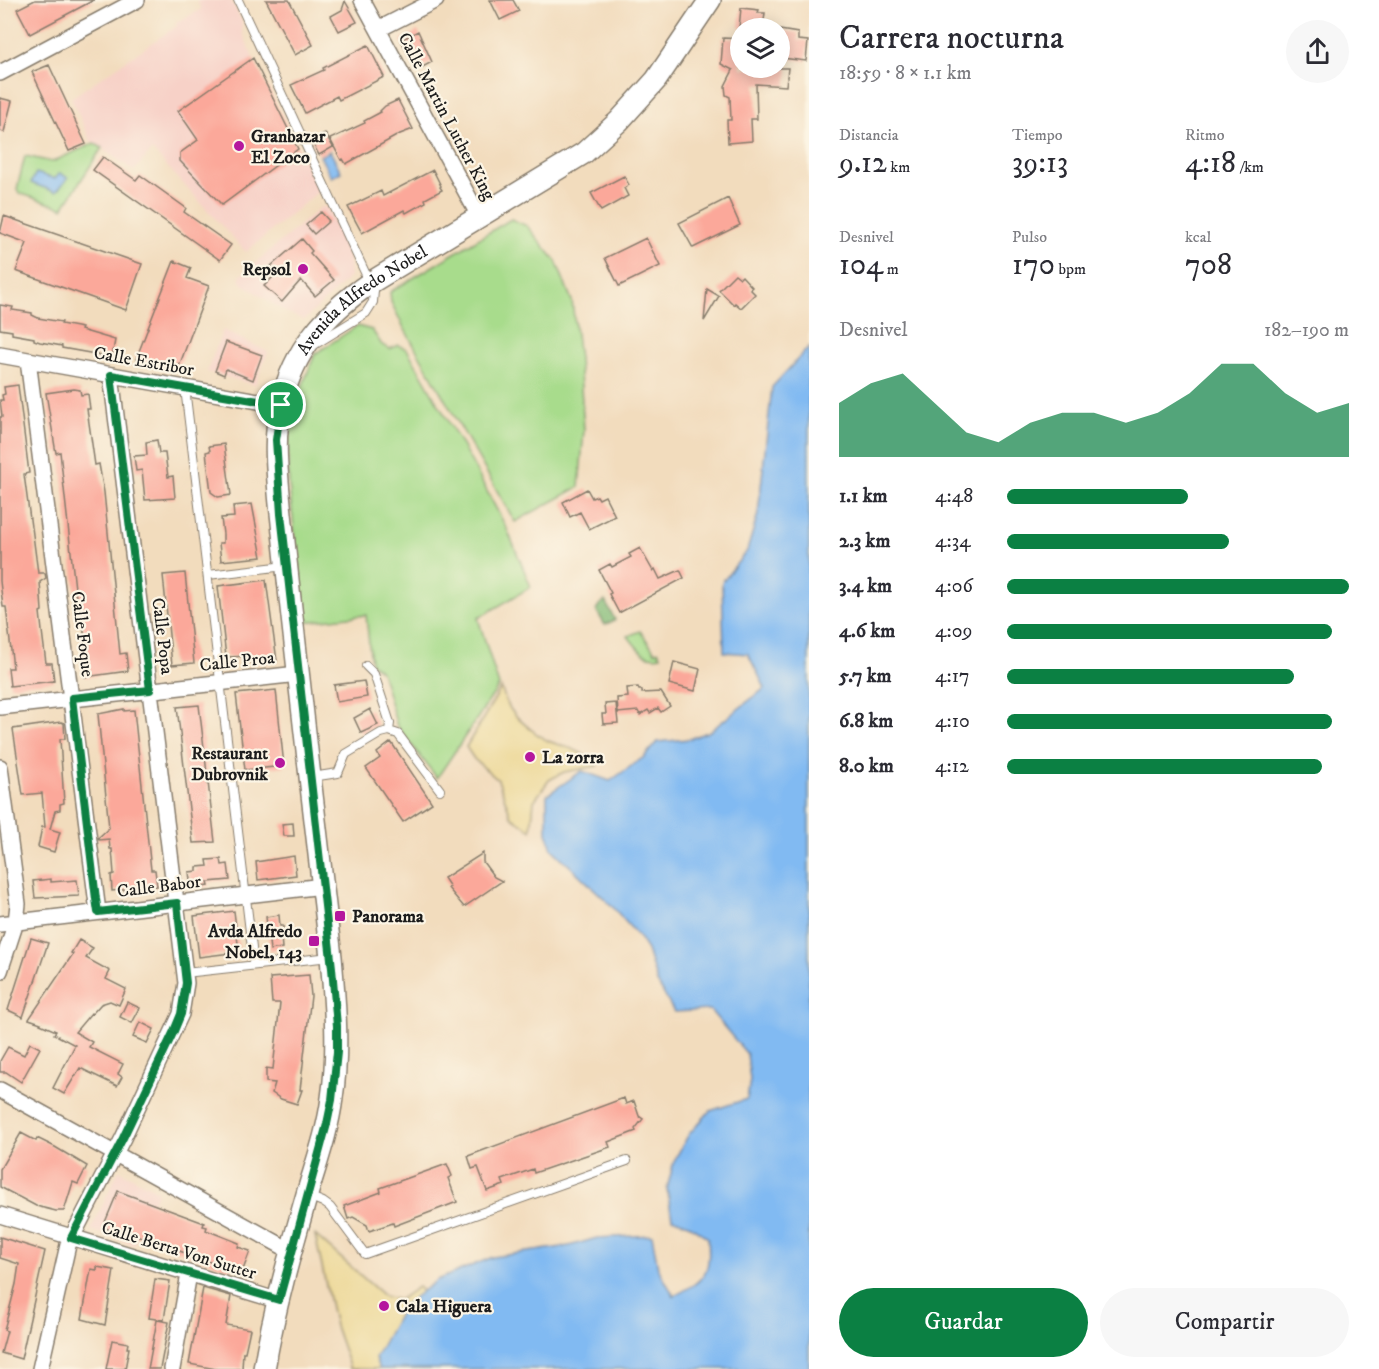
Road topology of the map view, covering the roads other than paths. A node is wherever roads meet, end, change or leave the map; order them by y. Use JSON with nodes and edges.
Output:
{"nodes":[{"id":1,"x":137,"y":0,"type":"edge"},
{"id":2,"x":238,"y":0,"type":"edge"},
{"id":3,"x":362,"y":0,"type":"edge"},
{"id":4,"x":436,"y":0,"type":"edge"},
{"id":5,"x":710,"y":0,"type":"edge"},
{"id":6,"x":376,"y":26,"type":"junction"},
{"id":7,"x":0,"y":73,"type":"edge"},
{"id":8,"x":480,"y":218,"type":"junction"},
{"id":9,"x":372,"y":287,"type":"junction"},
{"id":10,"x":0,"y":355,"type":"edge"},
{"id":11,"x":28,"y":360,"type":"junction"},
{"id":12,"x":111,"y":375,"type":"junction"},
{"id":13,"x":186,"y":388,"type":"junction"},
{"id":14,"x":281,"y":405,"type":"junction"},
{"id":15,"x":286,"y":566,"type":"junction"},
{"id":16,"x":208,"y":575,"type":"junction"},
{"id":17,"x":366,"y":666,"type":"dead end"},
{"id":18,"x":298,"y":674,"type":"junction"},
{"id":19,"x":220,"y":682,"type":"junction"},
{"id":20,"x":150,"y":690,"type":"junction"},
{"id":21,"x":72,"y":698,"type":"junction"},
{"id":22,"x":0,"y":707,"type":"edge"},
{"id":23,"x":389,"y":730,"type":"junction"},
{"id":24,"x":0,"y":767,"type":"edge"},
{"id":25,"x":310,"y":777,"type":"junction"},
{"id":26,"x":440,"y":790,"type":"dead end"},
{"id":27,"x":322,"y":886,"type":"junction"},
{"id":28,"x":246,"y":895,"type":"junction"},
{"id":29,"x":177,"y":903,"type":"junction"},
{"id":30,"x":98,"y":912,"type":"junction"},
{"id":31,"x":16,"y":922,"type":"junction"},
{"id":32,"x":0,"y":924,"type":"edge"},
{"id":33,"x":330,"y":957,"type":"junction"},
{"id":34,"x":254,"y":965,"type":"junction"},
{"id":35,"x":0,"y":971,"type":"edge"},
{"id":36,"x":185,"y":974,"type":"junction"},
{"id":37,"x":0,"y":1090,"type":"edge"},
{"id":38,"x":115,"y":1152,"type":"junction"},
{"id":39,"x":627,"y":1161,"type":"dead end"},
{"id":40,"x":307,"y":1196,"type":"junction"},
{"id":41,"x":0,"y":1215,"type":"edge"},
{"id":42,"x":71,"y":1238,"type":"junction"},
{"id":43,"x":291,"y":1251,"type":"junction"},
{"id":44,"x":189,"y":1274,"type":"junction"},
{"id":45,"x":279,"y":1300,"type":"junction"},
{"id":46,"x":40,"y":1369,"type":"edge"},
{"id":47,"x":172,"y":1369,"type":"edge"},
{"id":48,"x":264,"y":1369,"type":"edge"}],
"edges":[{"from":1,"to":7,"type":"street"},
{"from":2,"to":9,"type":"lane"},
{"from":3,"to":6,"type":"street","name":"Calle Martin Luther King"},
{"from":4,"to":6,"type":"street"},
{"from":5,"to":8,"type":"main road","name":"Avenida Alfredo Nobel"},
{"from":6,"to":8,"type":"street","name":"Calle Martin Luther King"},
{"from":8,"to":9,"type":"main road","name":"Avenida Alfredo Nobel"},
{"from":9,"to":14,"type":"main road","name":"Avenida Alfredo Nobel"},
{"from":10,"to":11,"type":"street","name":"Calle Estribor"},
{"from":11,"to":12,"type":"street","name":"Calle Estribor"},
{"from":11,"to":21,"type":"street","name":"Calle Foque"},
{"from":12,"to":13,"type":"street","name":"Calle Estribor"},
{"from":12,"to":20,"type":"street","name":"Calle Popa"},
{"from":13,"to":14,"type":"street","name":"Calle Estribor"},
{"from":13,"to":16,"type":"lane"},
{"from":14,"to":15,"type":"main road","name":"Avenida Alfredo Nobel"},
{"from":15,"to":16,"type":"lane"},
{"from":15,"to":18,"type":"main road","name":"Avenida Alfredo Nobel"},
{"from":16,"to":19,"type":"lane"},
{"from":17,"to":23,"type":"lane"},
{"from":18,"to":19,"type":"street","name":"Calle Proa"},
{"from":18,"to":25,"type":"main road","name":"Avenida Alfredo Nobel"},
{"from":19,"to":20,"type":"street","name":"Calle Proa"},
{"from":19,"to":28,"type":"lane"},
{"from":20,"to":21,"type":"street","name":"Calle Proa"},
{"from":20,"to":29,"type":"street","name":"Calle Popa"},
{"from":21,"to":22,"type":"street","name":"Calle Proa"},
{"from":21,"to":30,"type":"street","name":"Calle Foque"},
{"from":23,"to":25,"type":"lane"},
{"from":23,"to":26,"type":"lane"},
{"from":24,"to":31,"type":"street"},
{"from":25,"to":27,"type":"main road","name":"Avenida Alfredo Nobel"},
{"from":27,"to":28,"type":"street","name":"Calle Babor"},
{"from":27,"to":33,"type":"main road","name":"Avenida Alfredo Nobel"},
{"from":28,"to":29,"type":"street","name":"Calle Babor"},
{"from":28,"to":34,"type":"lane"},
{"from":29,"to":30,"type":"street","name":"Calle Babor"},
{"from":29,"to":36,"type":"street","name":"Calle Popa"},
{"from":30,"to":31,"type":"street","name":"Calle Babor"},
{"from":31,"to":32,"type":"street","name":"Calle Babor"},
{"from":31,"to":35,"type":"street"},
{"from":33,"to":34,"type":"lane"},
{"from":33,"to":40,"type":"main road","name":"Avenida Alfredo Nobel"},
{"from":34,"to":36,"type":"lane"},
{"from":36,"to":38,"type":"street","name":"Calle Popa"},
{"from":37,"to":38,"type":"street"},
{"from":38,"to":42,"type":"street","name":"Calle Popa"},
{"from":38,"to":43,"type":"street"},
{"from":39,"to":40,"type":"lane"},
{"from":40,"to":43,"type":"main road","name":"Avenida Alfredo Nobel"},
{"from":41,"to":42,"type":"street","name":"Calle Berta Von Sutter"},
{"from":42,"to":44,"type":"street","name":"Calle Berta Von Sutter"},
{"from":42,"to":46,"type":"street","name":"Calle Popa"},
{"from":43,"to":45,"type":"main road","name":"Avenida Alfredo Nobel"},
{"from":44,"to":45,"type":"street","name":"Calle Berta Von Sutter"},
{"from":44,"to":47,"type":"street"},
{"from":45,"to":48,"type":"main road","name":"Avenida Alfredo Nobel"}]}
